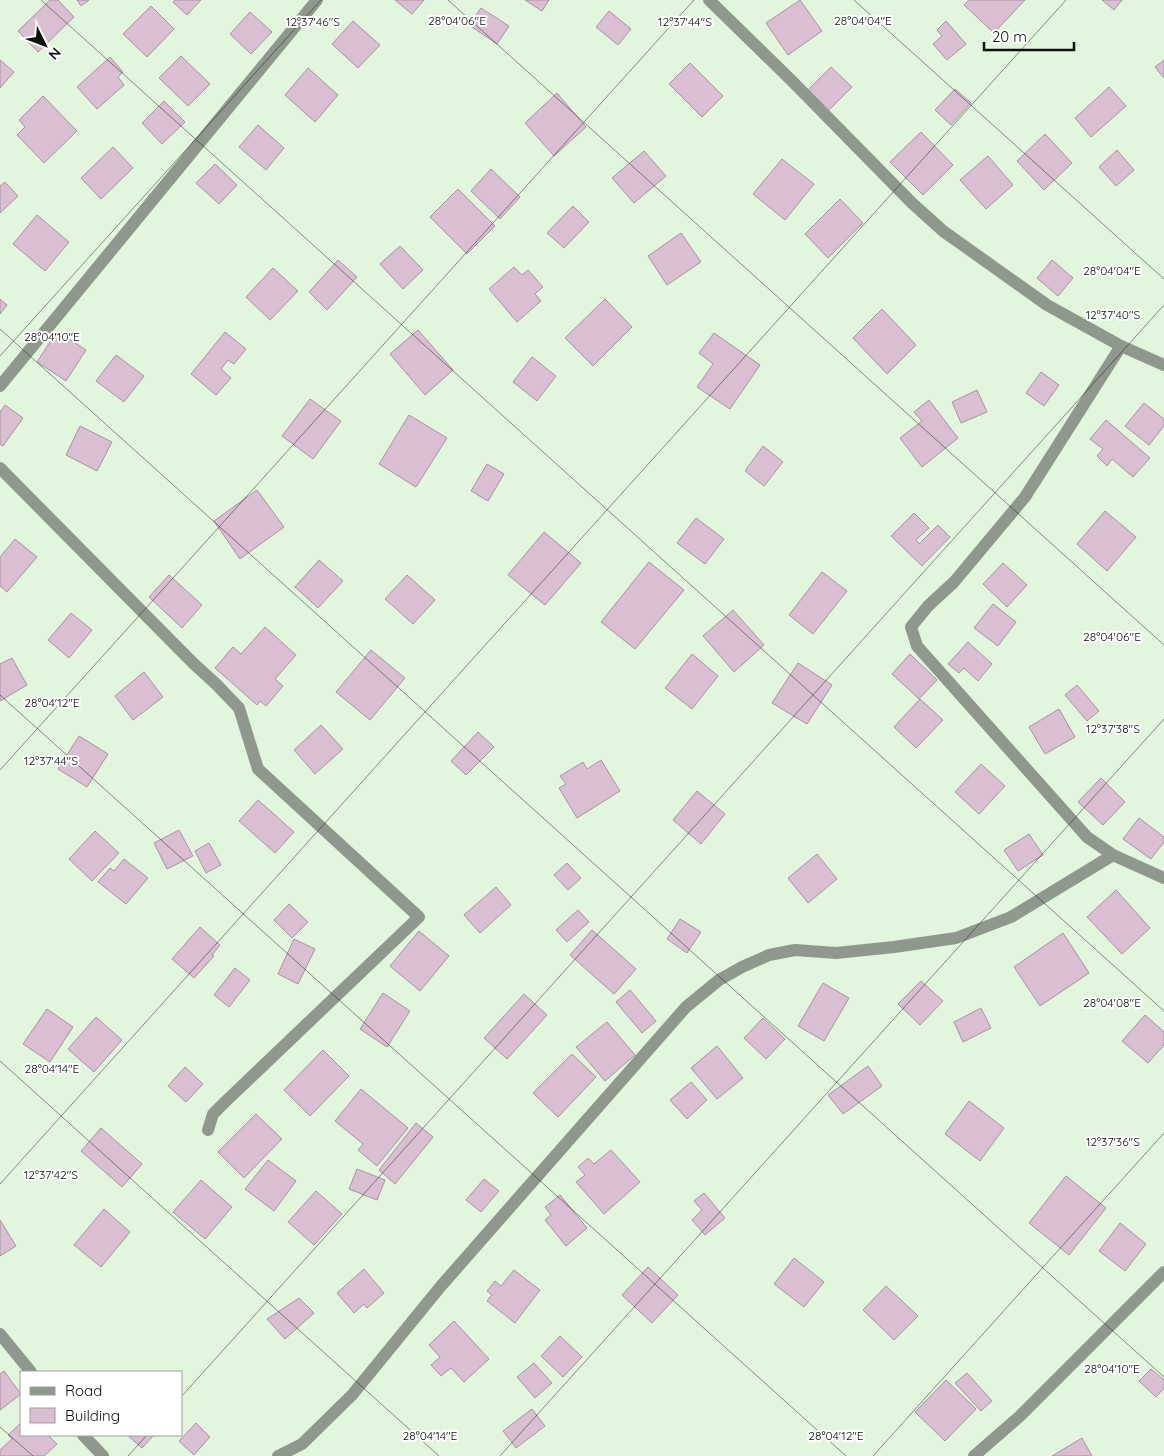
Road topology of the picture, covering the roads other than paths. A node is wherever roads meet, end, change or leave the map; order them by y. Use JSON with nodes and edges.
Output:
{"nodes":[{"id":1,"x":317,"y":0,"type":"edge"},
{"id":2,"x":709,"y":0,"type":"edge"},
{"id":3,"x":1121,"y":346,"type":"junction"},
{"id":4,"x":1164,"y":365,"type":"edge"},
{"id":5,"x":0,"y":386,"type":"edge"},
{"id":6,"x":0,"y":468,"type":"edge"},
{"id":7,"x":1112,"y":855,"type":"junction"},
{"id":8,"x":1164,"y":878,"type":"edge"},
{"id":9,"x":208,"y":1130,"type":"dead end"},
{"id":10,"x":1164,"y":1272,"type":"edge"},
{"id":11,"x":0,"y":1334,"type":"edge"},
{"id":12,"x":30,"y":1371,"type":"edge"},
{"id":13,"x":84,"y":1436,"type":"edge"},
{"id":14,"x":103,"y":1456,"type":"edge"},
{"id":15,"x":278,"y":1456,"type":"edge"},
{"id":16,"x":974,"y":1456,"type":"edge"}],
"edges":[{"from":1,"to":5,"type":"street"},
{"from":2,"to":3,"type":"street"},
{"from":3,"to":4,"type":"street"},
{"from":3,"to":7,"type":"street"},
{"from":6,"to":9,"type":"street"},
{"from":7,"to":8,"type":"street"},
{"from":7,"to":15,"type":"street"},
{"from":10,"to":16,"type":"street"},
{"from":11,"to":12,"type":"street"},
{"from":13,"to":14,"type":"street"}]}
